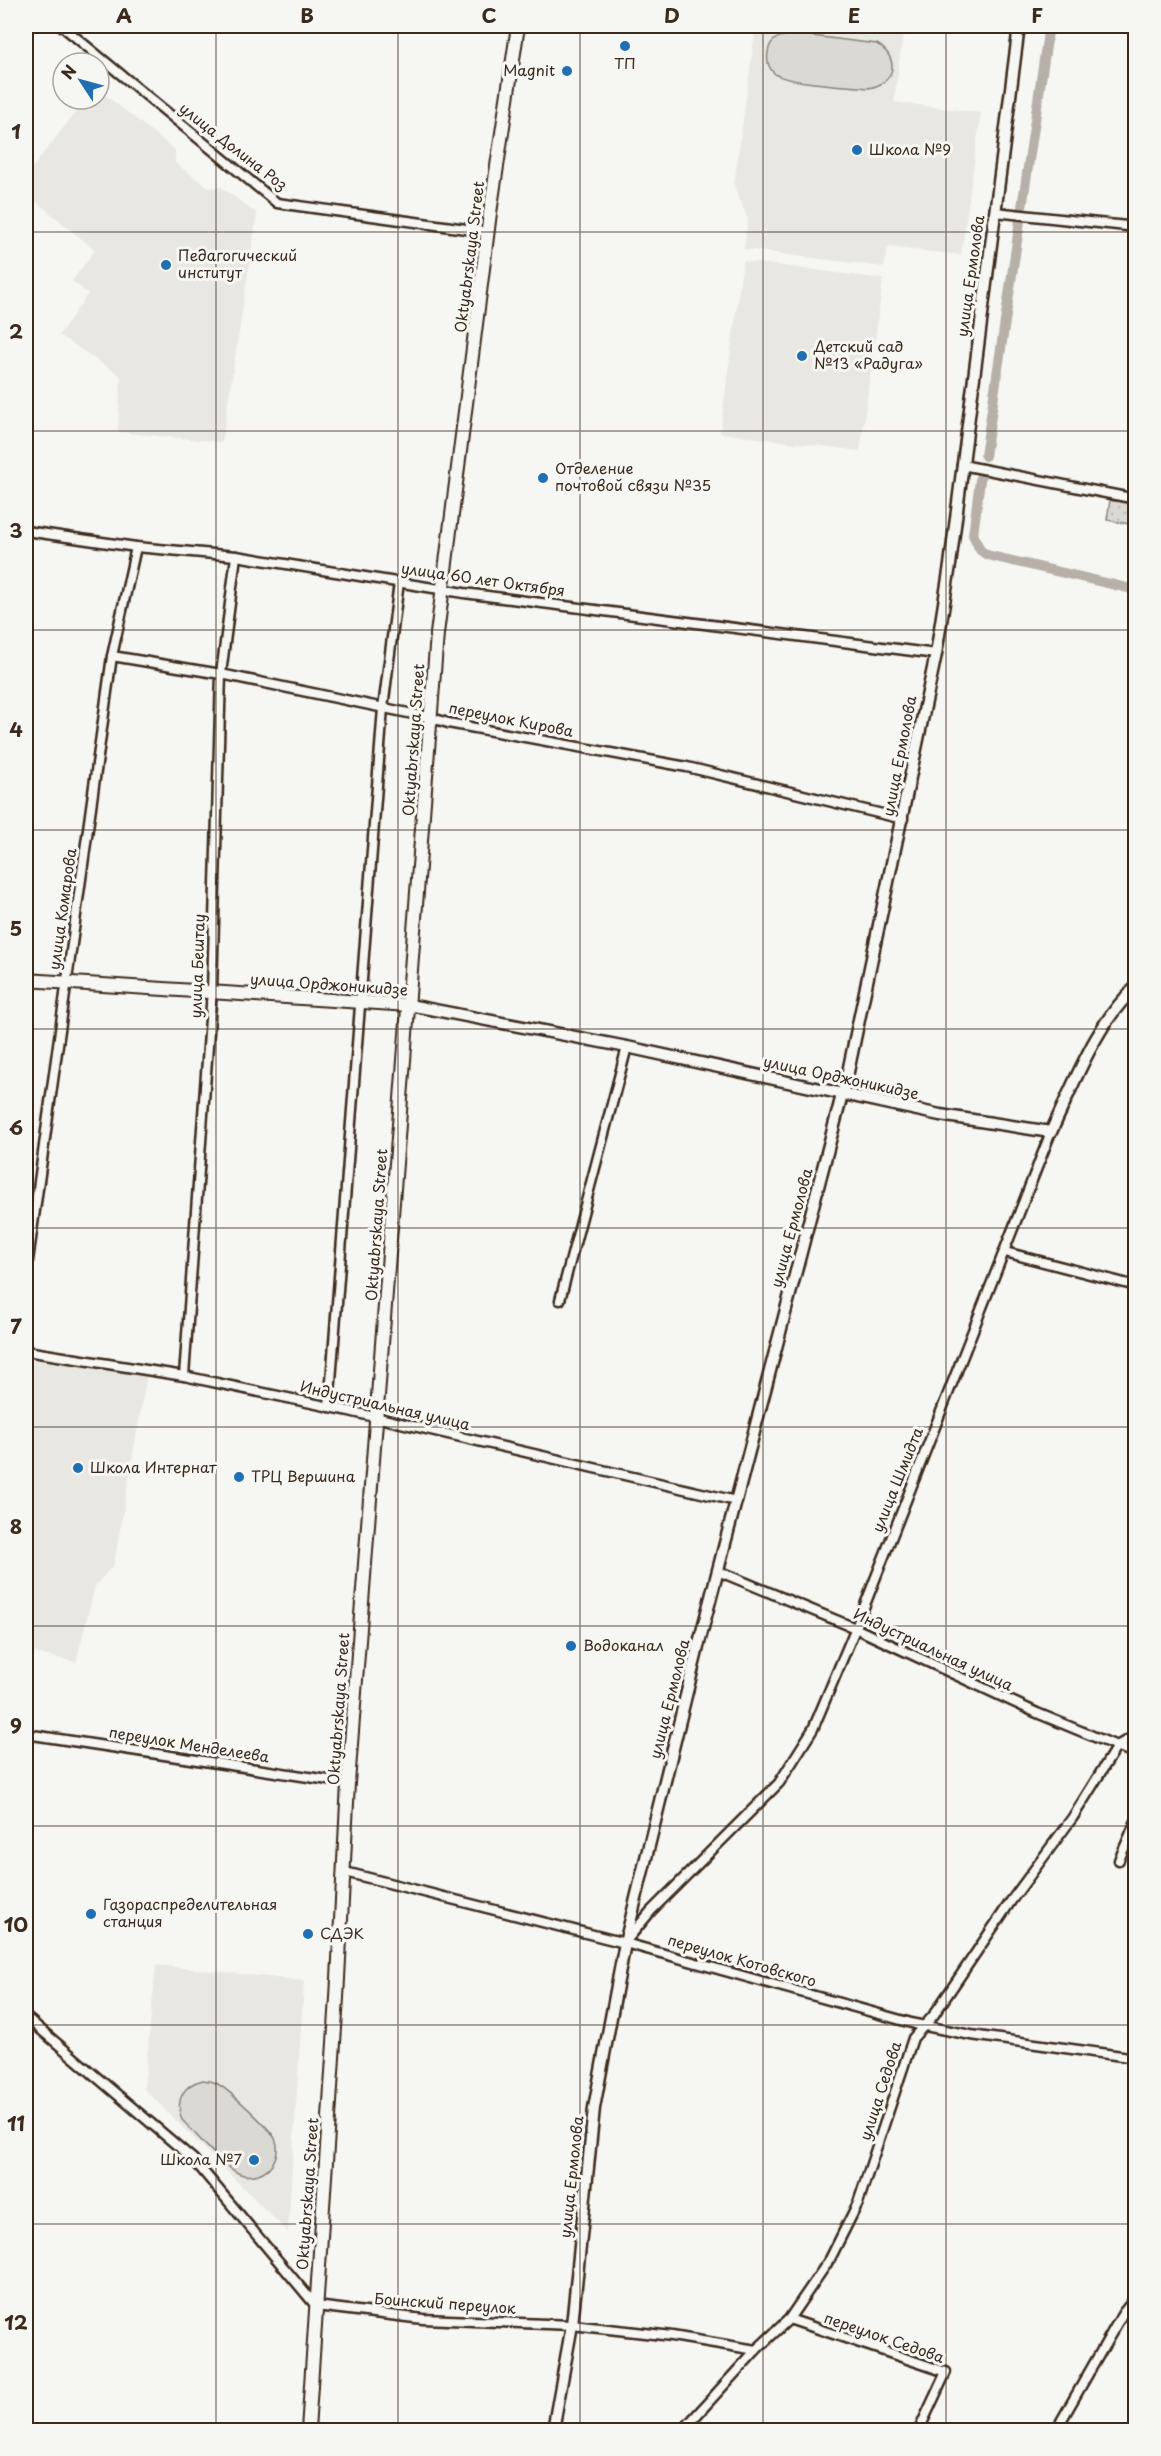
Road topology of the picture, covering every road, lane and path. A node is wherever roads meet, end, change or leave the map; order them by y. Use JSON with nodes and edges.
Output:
{"nodes":[{"id":1,"x":62,"y":26,"type":"edge"},
{"id":2,"x":518,"y":26,"type":"edge"},
{"id":3,"x":1018,"y":26,"type":"edge"},
{"id":4,"x":995,"y":212,"type":"junction"},
{"id":5,"x":1136,"y":226,"type":"edge"},
{"id":6,"x":488,"y":232,"type":"junction"},
{"id":7,"x":967,"y":465,"type":"junction"},
{"id":8,"x":1136,"y":499,"type":"edge"},
{"id":9,"x":26,"y":531,"type":"edge"},
{"id":10,"x":136,"y":547,"type":"junction"},
{"id":11,"x":236,"y":556,"type":"junction"},
{"id":12,"x":399,"y":582,"type":"junction"},
{"id":13,"x":442,"y":589,"type":"junction"},
{"id":14,"x":936,"y":654,"type":"junction"},
{"id":15,"x":112,"y":656,"type":"junction"},
{"id":16,"x":221,"y":674,"type":"junction"},
{"id":17,"x":383,"y":708,"type":"junction"},
{"id":18,"x":432,"y":718,"type":"junction"},
{"id":19,"x":903,"y":819,"type":"junction"},
{"id":20,"x":26,"y":980,"type":"edge"},
{"id":21,"x":66,"y":984,"type":"junction"},
{"id":22,"x":1136,"y":987,"type":"edge"},
{"id":23,"x":212,"y":991,"type":"junction"},
{"id":24,"x":360,"y":1002,"type":"junction"},
{"id":25,"x":409,"y":1005,"type":"junction"},
{"id":26,"x":627,"y":1047,"type":"junction"},
{"id":27,"x":842,"y":1093,"type":"junction"},
{"id":28,"x":1051,"y":1132,"type":"junction"},
{"id":29,"x":1005,"y":1252,"type":"junction"},
{"id":30,"x":26,"y":1275,"type":"edge"},
{"id":31,"x":1136,"y":1286,"type":"edge"},
{"id":32,"x":560,"y":1300,"type":"dead end"},
{"id":33,"x":26,"y":1351,"type":"edge"},
{"id":34,"x":184,"y":1376,"type":"junction"},
{"id":35,"x":329,"y":1407,"type":"junction"},
{"id":36,"x":377,"y":1418,"type":"junction"},
{"id":37,"x":736,"y":1501,"type":"junction"},
{"id":38,"x":718,"y":1571,"type":"junction"},
{"id":39,"x":855,"y":1628,"type":"junction"},
{"id":40,"x":26,"y":1734,"type":"edge"},
{"id":41,"x":1136,"y":1735,"type":"edge"},
{"id":42,"x":1117,"y":1746,"type":"junction"},
{"id":43,"x":1136,"y":1754,"type":"edge"},
{"id":44,"x":348,"y":1783,"type":"junction"},
{"id":45,"x":1136,"y":1821,"type":"edge"},
{"id":46,"x":1119,"y":1860,"type":"dead end"},
{"id":47,"x":345,"y":1872,"type":"junction"},
{"id":48,"x":625,"y":1942,"type":"junction"},
{"id":49,"x":26,"y":2017,"type":"edge"},
{"id":50,"x":926,"y":2025,"type":"junction"},
{"id":51,"x":1136,"y":2058,"type":"edge"},
{"id":52,"x":1136,"y":2296,"type":"edge"},
{"id":53,"x":316,"y":2306,"type":"junction"},
{"id":54,"x":789,"y":2319,"type":"junction"},
{"id":55,"x":572,"y":2325,"type":"junction"},
{"id":56,"x":756,"y":2349,"type":"junction"},
{"id":57,"x":308,"y":2430,"type":"edge"},
{"id":58,"x":554,"y":2430,"type":"edge"},
{"id":59,"x":683,"y":2430,"type":"edge"},
{"id":60,"x":919,"y":2430,"type":"edge"},
{"id":61,"x":1056,"y":2430,"type":"edge"}],
"edges":[{"from":1,"to":6,"type":"street","name":"улица Долина Роз"},
{"from":2,"to":6,"type":"main road","name":"Oktyabrskaya Street"},
{"from":3,"to":4,"type":"street","name":"улица Ермолова"},
{"from":4,"to":5,"type":"street"},
{"from":4,"to":7,"type":"street","name":"улица Ермолова"},
{"from":6,"to":13,"type":"main road","name":"Oktyabrskaya Street"},
{"from":7,"to":8,"type":"street"},
{"from":7,"to":14,"type":"street","name":"улица Ермолова"},
{"from":9,"to":10,"type":"street","name":"улица 60 лет Октября"},
{"from":10,"to":11,"type":"street","name":"улица 60 лет Октября"},
{"from":10,"to":15,"type":"street","name":"улица Комарова"},
{"from":11,"to":12,"type":"street","name":"улица 60 лет Октября"},
{"from":11,"to":16,"type":"street","name":"улица Бештау"},
{"from":12,"to":13,"type":"street","name":"улица 60 лет Октября"},
{"from":12,"to":17,"type":"street","name":"Oktyabrskaya Street"},
{"from":13,"to":14,"type":"street","name":"улица 60 лет Октября"},
{"from":13,"to":18,"type":"main road","name":"Oktyabrskaya Street"},
{"from":14,"to":19,"type":"street","name":"улица Ермолова"},
{"from":15,"to":16,"type":"street","name":"переулок Кирова"},
{"from":15,"to":21,"type":"street","name":"улица Комарова"},
{"from":16,"to":17,"type":"street","name":"переулок Кирова"},
{"from":16,"to":23,"type":"street","name":"улица Бештау"},
{"from":17,"to":18,"type":"street","name":"переулок Кирова"},
{"from":17,"to":24,"type":"street","name":"Oktyabrskaya Street"},
{"from":18,"to":19,"type":"street","name":"переулок Кирова"},
{"from":18,"to":25,"type":"main road","name":"Oktyabrskaya Street"},
{"from":19,"to":27,"type":"street","name":"улица Ермолова"},
{"from":20,"to":21,"type":"main road","name":"улица Орджоникидзе"},
{"from":21,"to":23,"type":"main road","name":"улица Орджоникидзе"},
{"from":21,"to":30,"type":"street","name":"улица Комарова"},
{"from":22,"to":28,"type":"street","name":"улица Шмидта"},
{"from":23,"to":24,"type":"main road","name":"улица Орджоникидзе"},
{"from":23,"to":34,"type":"street","name":"улица Бештау"},
{"from":24,"to":25,"type":"main road","name":"улица Орджоникидзе"},
{"from":24,"to":35,"type":"street","name":"Oktyabrskaya Street"},
{"from":25,"to":26,"type":"street","name":"улица Орджоникидзе"},
{"from":25,"to":36,"type":"main road","name":"Oktyabrskaya Street"},
{"from":26,"to":27,"type":"street","name":"улица Орджоникидзе"},
{"from":26,"to":32,"type":"street"},
{"from":27,"to":28,"type":"street","name":"улица Орджоникидзе"},
{"from":27,"to":37,"type":"street","name":"улица Ермолова"},
{"from":28,"to":29,"type":"street","name":"улица Шмидта"},
{"from":29,"to":31,"type":"street"},
{"from":29,"to":39,"type":"street","name":"улица Шмидта"},
{"from":33,"to":34,"type":"street","name":"Индустриальная улица"},
{"from":34,"to":35,"type":"street","name":"Индустриальная улица"},
{"from":35,"to":36,"type":"street","name":"Индустриальная улица"},
{"from":36,"to":37,"type":"street","name":"Индустриальная улица"},
{"from":36,"to":44,"type":"main road","name":"Oktyabrskaya Street"},
{"from":37,"to":38,"type":"street","name":"улица Ермолова"},
{"from":38,"to":39,"type":"street","name":"Индустриальная улица"},
{"from":38,"to":48,"type":"street","name":"улица Ермолова"},
{"from":39,"to":42,"type":"street","name":"Индустриальная улица"},
{"from":39,"to":48,"type":"street","name":"улица Шмидта"},
{"from":40,"to":44,"type":"street","name":"переулок Менделеева"},
{"from":41,"to":42,"type":"street","name":"улица Седова"},
{"from":42,"to":43,"type":"street","name":"Индустриальная улица"},
{"from":42,"to":50,"type":"street","name":"улица Седова"},
{"from":44,"to":47,"type":"main road","name":"Oktyabrskaya Street"},
{"from":45,"to":46,"type":"street"},
{"from":47,"to":48,"type":"street","name":"переулок Котовского"},
{"from":47,"to":53,"type":"main road","name":"Oktyabrskaya Street"},
{"from":48,"to":50,"type":"street","name":"переулок Котовского"},
{"from":48,"to":55,"type":"street","name":"улица Ермолова"},
{"from":49,"to":53,"type":"street"},
{"from":50,"to":51,"type":"street","name":"переулок Котовского"},
{"from":50,"to":54,"type":"street","name":"улица Седова"},
{"from":52,"to":61,"type":"street"},
{"from":53,"to":55,"type":"street","name":"Боинский переулок"},
{"from":53,"to":57,"type":"main road","name":"Oktyabrskaya Street"},
{"from":54,"to":56,"type":"street","name":"улица Седова"},
{"from":54,"to":60,"type":"street","name":"переулок Седова"},
{"from":55,"to":56,"type":"street","name":"Боинский переулок"},
{"from":55,"to":58,"type":"street","name":"улица Ермолова"},
{"from":56,"to":59,"type":"street","name":"улица Седова"}]}
